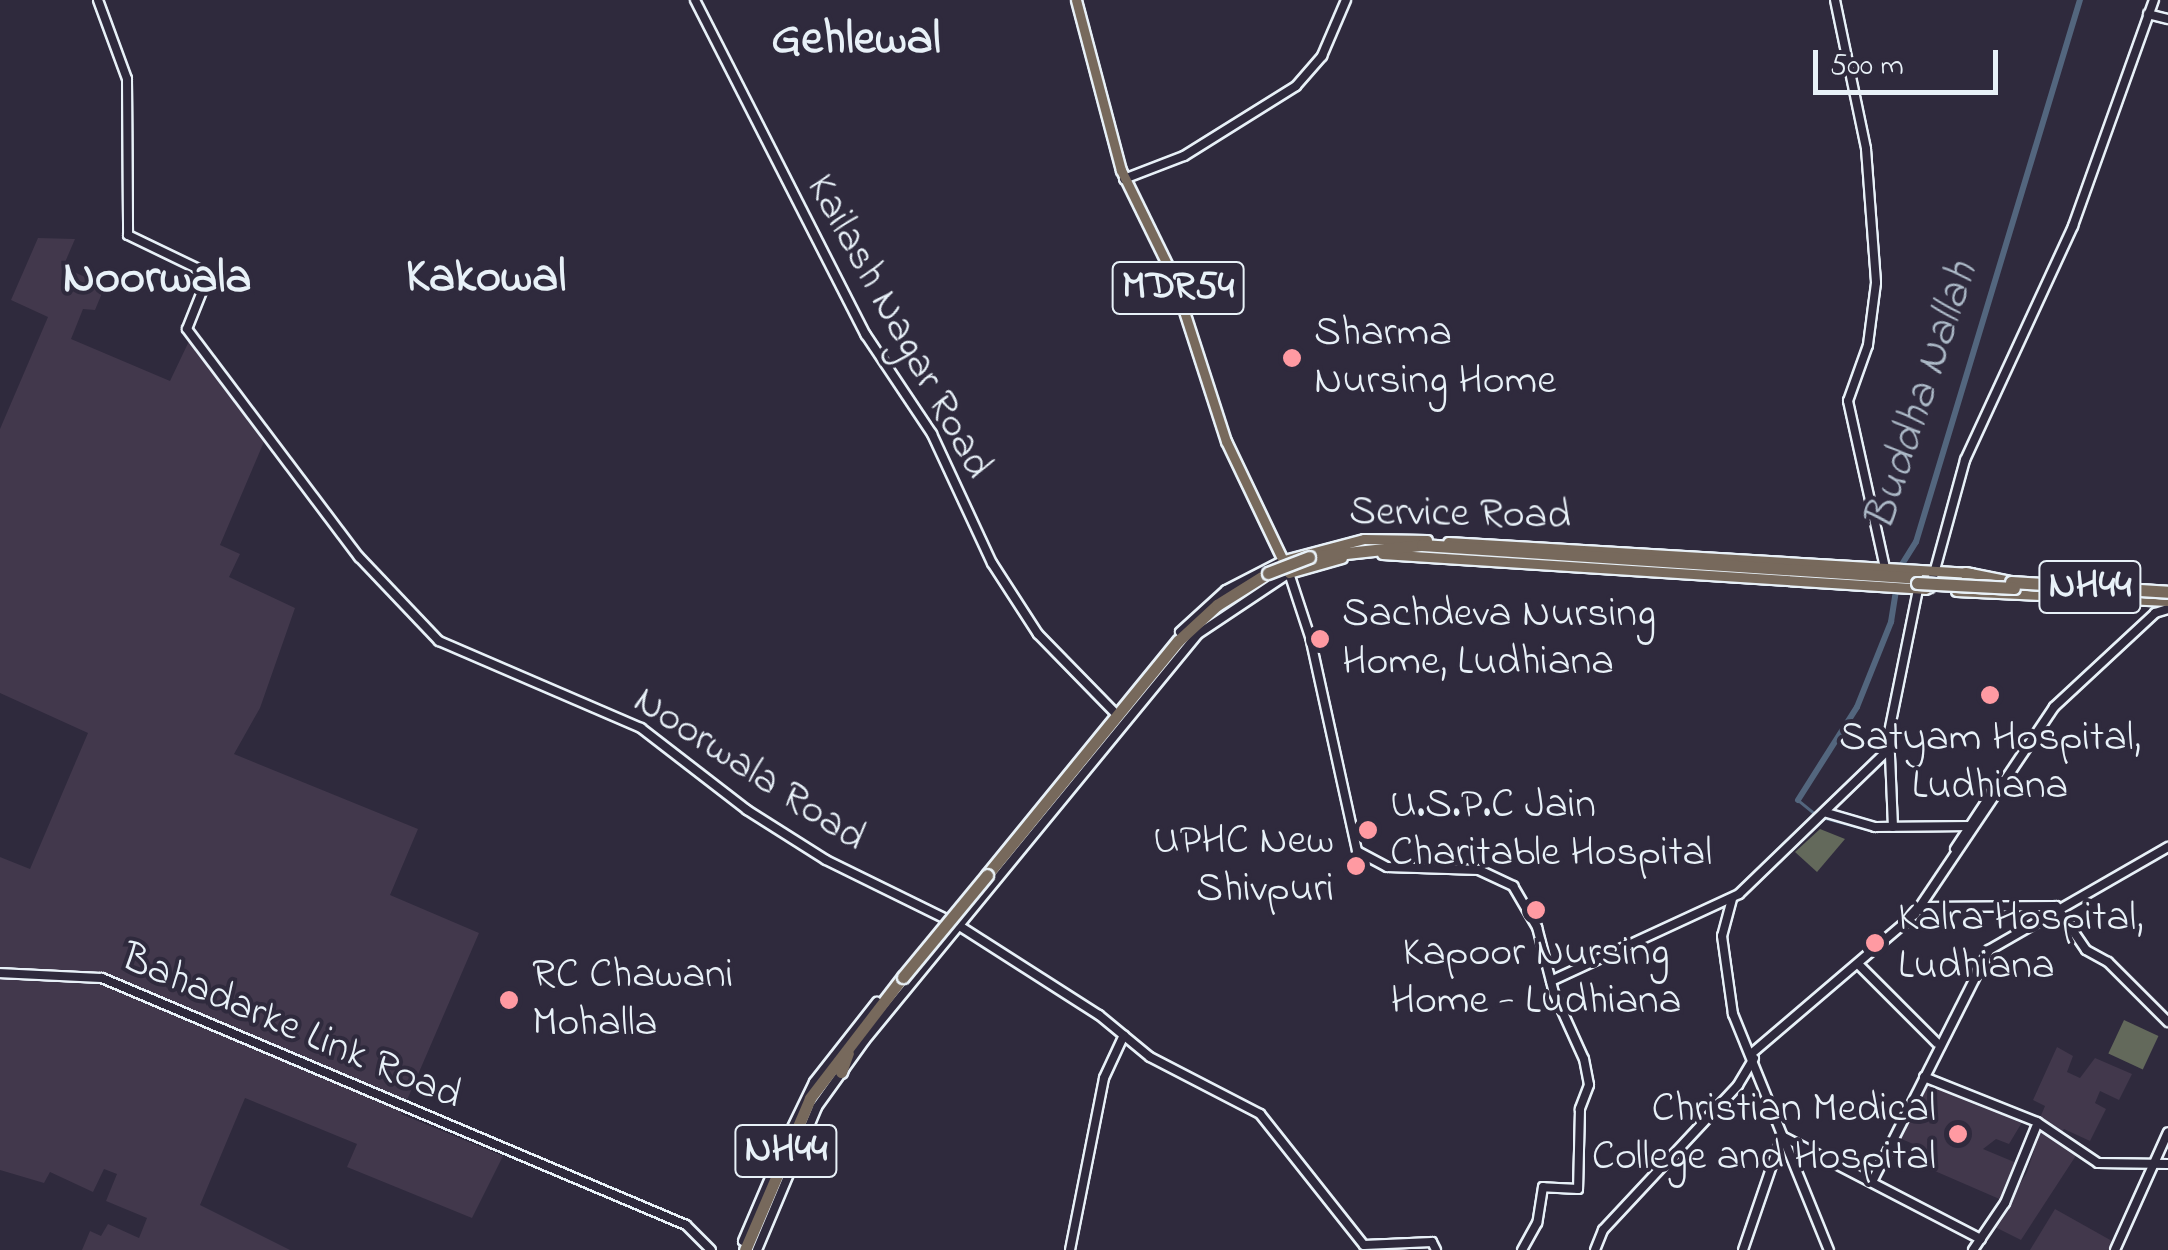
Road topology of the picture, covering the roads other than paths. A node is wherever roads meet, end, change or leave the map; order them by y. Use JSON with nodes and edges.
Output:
{"nodes":[{"id":1,"x":98,"y":0,"type":"edge"},
{"id":2,"x":695,"y":0,"type":"edge"},
{"id":3,"x":1077,"y":0,"type":"edge"},
{"id":4,"x":1346,"y":0,"type":"edge"},
{"id":5,"x":1835,"y":0,"type":"edge"},
{"id":6,"x":2152,"y":0,"type":"edge"},
{"id":7,"x":2150,"y":13,"type":"junction"},
{"id":8,"x":2168,"y":17,"type":"edge"},
{"id":9,"x":1126,"y":178,"type":"junction"},
{"id":10,"x":1448,"y":544,"type":"junction"},
{"id":11,"x":1517,"y":557,"type":"junction"},
{"id":12,"x":1286,"y":559,"type":"junction"},
{"id":13,"x":1309,"y":560,"type":"junction"},
{"id":14,"x":1929,"y":571,"type":"junction"},
{"id":15,"x":1291,"y":573,"type":"junction"},
{"id":16,"x":1887,"y":573,"type":"junction"},
{"id":17,"x":1970,"y":575,"type":"junction"},
{"id":18,"x":2009,"y":585,"type":"junction"},
{"id":19,"x":1918,"y":588,"type":"junction"},
{"id":20,"x":1930,"y":589,"type":"junction"},
{"id":21,"x":1978,"y":591,"type":"junction"},
{"id":22,"x":2168,"y":598,"type":"edge"},
{"id":23,"x":2146,"y":600,"type":"junction"},
{"id":24,"x":1180,"y":657,"type":"junction"},
{"id":25,"x":1165,"y":660,"type":"junction"},
{"id":26,"x":1114,"y":712,"type":"junction"},
{"id":27,"x":1888,"y":750,"type":"junction"},
{"id":28,"x":1061,"y":780,"type":"junction"},
{"id":29,"x":1823,"y":817,"type":"junction"},
{"id":30,"x":1039,"y":823,"type":"junction"},
{"id":31,"x":1894,"y":827,"type":"junction"},
{"id":32,"x":1972,"y":827,"type":"junction"},
{"id":33,"x":2168,"y":847,"type":"edge"},
{"id":34,"x":988,"y":876,"type":"junction"},
{"id":35,"x":1732,"y":899,"type":"junction"},
{"id":36,"x":1919,"y":907,"type":"junction"},
{"id":37,"x":2057,"y":909,"type":"junction"},
{"id":38,"x":944,"y":920,"type":"junction"},
{"id":39,"x":959,"y":924,"type":"junction"},
{"id":40,"x":1859,"y":965,"type":"junction"},
{"id":41,"x":0,"y":973,"type":"edge"},
{"id":42,"x":905,"y":978,"type":"junction"},
{"id":43,"x":1551,"y":981,"type":"junction"},
{"id":44,"x":2168,"y":1022,"type":"edge"},
{"id":45,"x":1123,"y":1035,"type":"junction"},
{"id":46,"x":1937,"y":1044,"type":"junction"},
{"id":47,"x":1750,"y":1053,"type":"junction"},
{"id":48,"x":840,"y":1069,"type":"junction"},
{"id":49,"x":1924,"y":1077,"type":"junction"},
{"id":50,"x":2036,"y":1127,"type":"junction"},
{"id":51,"x":2168,"y":1132,"type":"edge"},
{"id":52,"x":1782,"y":1136,"type":"junction"},
{"id":53,"x":2149,"y":1164,"type":"junction"},
{"id":54,"x":2168,"y":1164,"type":"edge"},
{"id":55,"x":1872,"y":1182,"type":"junction"},
{"id":56,"x":1981,"y":1239,"type":"junction"},
{"id":57,"x":709,"y":1250,"type":"edge"},
{"id":58,"x":748,"y":1250,"type":"edge"},
{"id":59,"x":1070,"y":1250,"type":"edge"},
{"id":60,"x":1436,"y":1250,"type":"edge"},
{"id":61,"x":1522,"y":1250,"type":"edge"},
{"id":62,"x":1595,"y":1250,"type":"edge"},
{"id":63,"x":1743,"y":1250,"type":"edge"},
{"id":64,"x":1829,"y":1250,"type":"edge"},
{"id":65,"x":1973,"y":1250,"type":"edge"},
{"id":66,"x":2114,"y":1250,"type":"edge"}],
"edges":[{"from":1,"to":38,"type":"street","name":"Noorwala Road"},
{"from":2,"to":26,"type":"street","name":"Kailash Nagar Road"},
{"from":3,"to":9,"type":"main road","number":"MDR54"},
{"from":4,"to":9,"type":"street"},
{"from":5,"to":16,"type":"street"},
{"from":6,"to":7,"type":"street"},
{"from":7,"to":8,"type":"street"},
{"from":7,"to":14,"type":"street"},
{"from":9,"to":12,"type":"main road","number":"MDR54"},
{"from":10,"to":12,"type":"main road","name":"Service Road"},
{"from":10,"to":13,"type":"highway","number":"NH44"},
{"from":10,"to":16,"type":"highway","number":"NH44"},
{"from":11,"to":13,"type":"highway","number":"NH44"},
{"from":11,"to":15,"type":"main road","name":"Service Road"},
{"from":11,"to":16,"type":"highway","number":"NH44"},
{"from":11,"to":19,"type":"main road","name":"Service Road"},
{"from":12,"to":15,"type":"main road","number":"MDR54"},
{"from":12,"to":26,"type":"street","name":"Service Road"},
{"from":13,"to":25,"type":"highway","number":"NH44","bridge":true},
{"from":14,"to":16,"type":"main road"},
{"from":14,"to":17,"type":"main road"},
{"from":14,"to":19,"type":"street"},
{"from":14,"to":20,"type":"street"},
{"from":15,"to":24,"type":"street","name":"Service Road"},
{"from":15,"to":43,"type":"street"},
{"from":16,"to":18,"type":"highway","number":"NH44","bridge":true},
{"from":17,"to":18,"type":"highway","bridge":true},
{"from":17,"to":22,"type":"main road"},
{"from":18,"to":21,"type":"highway","bridge":true},
{"from":18,"to":22,"type":"highway","number":"NH44","bridge":true},
{"from":19,"to":20,"type":"main road","name":"Service Road"},
{"from":19,"to":27,"type":"street"},
{"from":20,"to":21,"type":"main road","name":"Service Road"},
{"from":21,"to":23,"type":"main road","name":"Service Road"},
{"from":22,"to":23,"type":"main road","name":"Service Road"},
{"from":22,"to":32,"type":"street"},
{"from":23,"to":32,"type":"street"},
{"from":24,"to":25,"type":"highway"},
{"from":24,"to":30,"type":"street","name":"Service Road"},
{"from":25,"to":28,"type":"highway","number":"NH44"},
{"from":25,"to":30,"type":"highway","number":"NH44"},
{"from":26,"to":28,"type":"street","name":"Service Road"},
{"from":27,"to":29,"type":"street"},
{"from":27,"to":31,"type":"street"},
{"from":28,"to":34,"type":"highway","number":"NH44"},
{"from":28,"to":38,"type":"street","name":"Service Road"},
{"from":29,"to":31,"type":"street"},
{"from":29,"to":35,"type":"street"},
{"from":30,"to":34,"type":"highway","number":"NH44"},
{"from":30,"to":39,"type":"street","name":"Service Road"},
{"from":31,"to":32,"type":"street"},
{"from":32,"to":36,"type":"street"},
{"from":33,"to":37,"type":"street"},
{"from":34,"to":42,"type":"highway","number":"NH44","bridge":true},
{"from":35,"to":43,"type":"street"},
{"from":35,"to":47,"type":"street"},
{"from":36,"to":37,"type":"street"},
{"from":36,"to":40,"type":"street"},
{"from":37,"to":44,"type":"street"},
{"from":37,"to":46,"type":"street"},
{"from":38,"to":39,"type":"street","name":"Noorwala Road"},
{"from":38,"to":58,"type":"street","name":"Service Road"},
{"from":39,"to":45,"type":"street","name":"Noorwala Road"},
{"from":39,"to":48,"type":"street","name":"Service Road"},
{"from":40,"to":46,"type":"street"},
{"from":40,"to":47,"type":"street"},
{"from":41,"to":57,"type":"street","name":"Bahadarke Link Road"},
{"from":42,"to":48,"type":"highway","number":"NH44"},
{"from":42,"to":58,"type":"highway","number":"NH44"},
{"from":43,"to":61,"type":"street"},
{"from":45,"to":59,"type":"street"},
{"from":45,"to":60,"type":"street","name":"Noorwala Road"},
{"from":46,"to":49,"type":"street"},
{"from":47,"to":52,"type":"street"},
{"from":47,"to":62,"type":"street"},
{"from":48,"to":58,"type":"highway","number":"NH44"},
{"from":49,"to":50,"type":"street"},
{"from":49,"to":55,"type":"street"},
{"from":50,"to":53,"type":"street"},
{"from":50,"to":56,"type":"street"},
{"from":51,"to":53,"type":"street"},
{"from":52,"to":55,"type":"street"},
{"from":52,"to":63,"type":"street"},
{"from":52,"to":64,"type":"street"},
{"from":53,"to":54,"type":"street"},
{"from":53,"to":66,"type":"street"},
{"from":55,"to":56,"type":"street"},
{"from":56,"to":65,"type":"street"}]}
